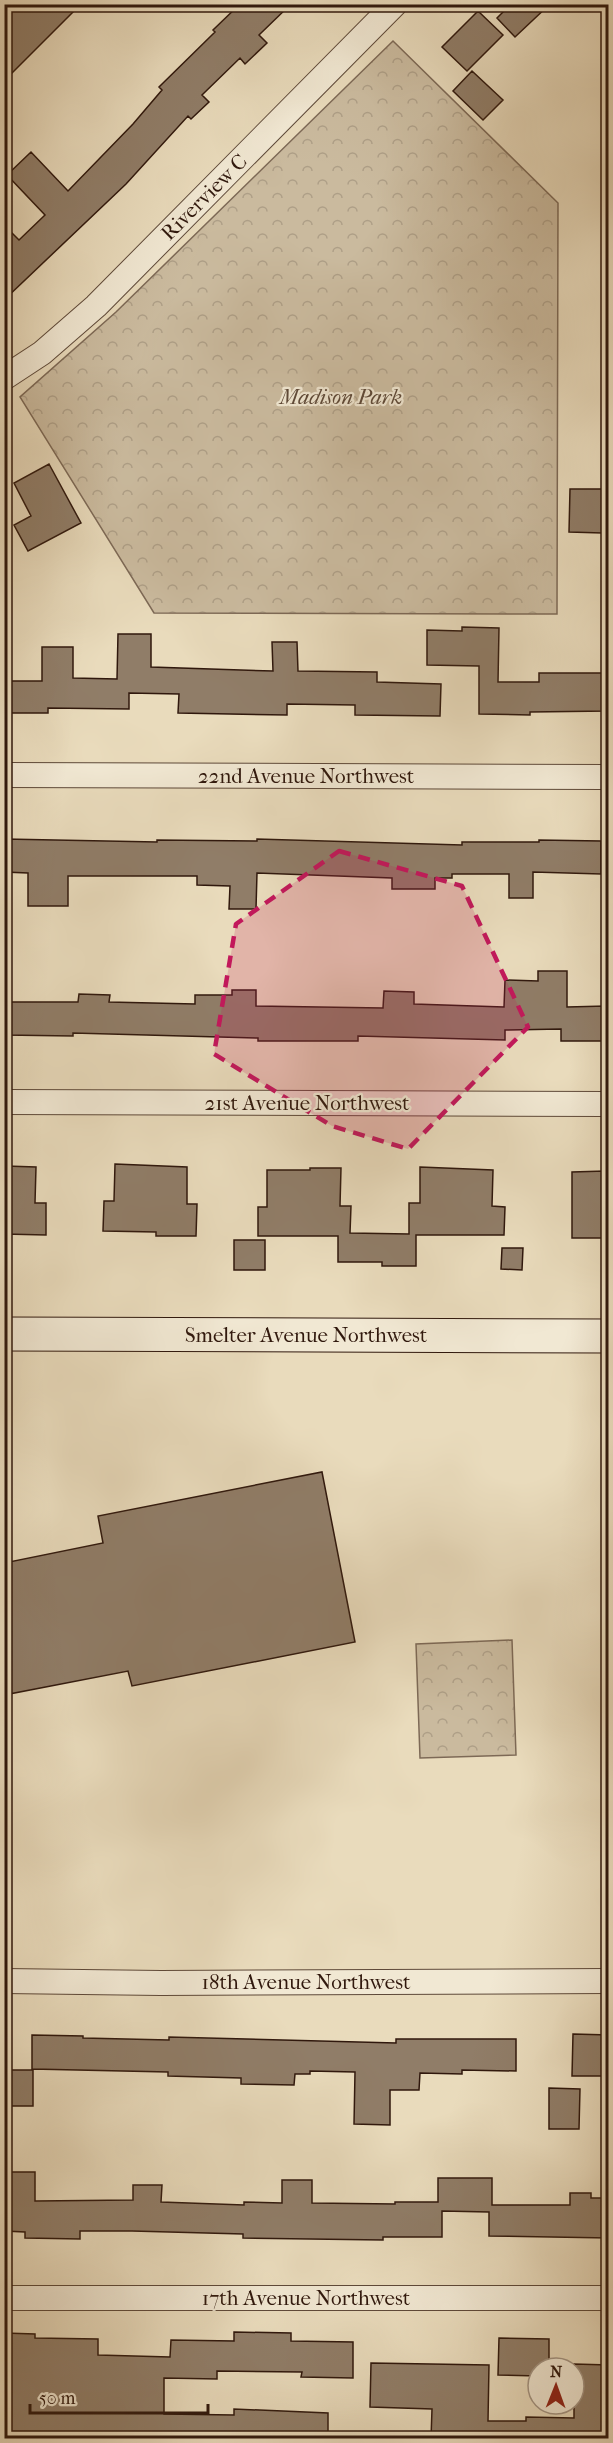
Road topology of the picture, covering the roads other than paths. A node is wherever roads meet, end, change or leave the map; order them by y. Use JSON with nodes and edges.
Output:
{"nodes":[{"id":1,"x":395,"y":4,"type":"edge"},
{"id":2,"x":4,"y":378,"type":"edge"},
{"id":3,"x":4,"y":775,"type":"edge"},
{"id":4,"x":609,"y":777,"type":"edge"},
{"id":5,"x":4,"y":1102,"type":"edge"},
{"id":6,"x":609,"y":1104,"type":"edge"},
{"id":7,"x":4,"y":1334,"type":"edge"},
{"id":8,"x":609,"y":1336,"type":"edge"},
{"id":9,"x":4,"y":1981,"type":"edge"},
{"id":10,"x":609,"y":1981,"type":"edge"},
{"id":11,"x":4,"y":2298,"type":"edge"},
{"id":12,"x":609,"y":2298,"type":"edge"}],
"edges":[{"from":1,"to":2,"type":"street","name":"Riverview C"},
{"from":3,"to":4,"type":"street","name":"22nd Avenue Northwest"},
{"from":5,"to":6,"type":"street","name":"21st Avenue Northwest"},
{"from":7,"to":8,"type":"street","name":"Smelter Avenue Northwest"},
{"from":9,"to":10,"type":"street","name":"18th Avenue Northwest"},
{"from":11,"to":12,"type":"street","name":"17th Avenue Northwest"}]}
